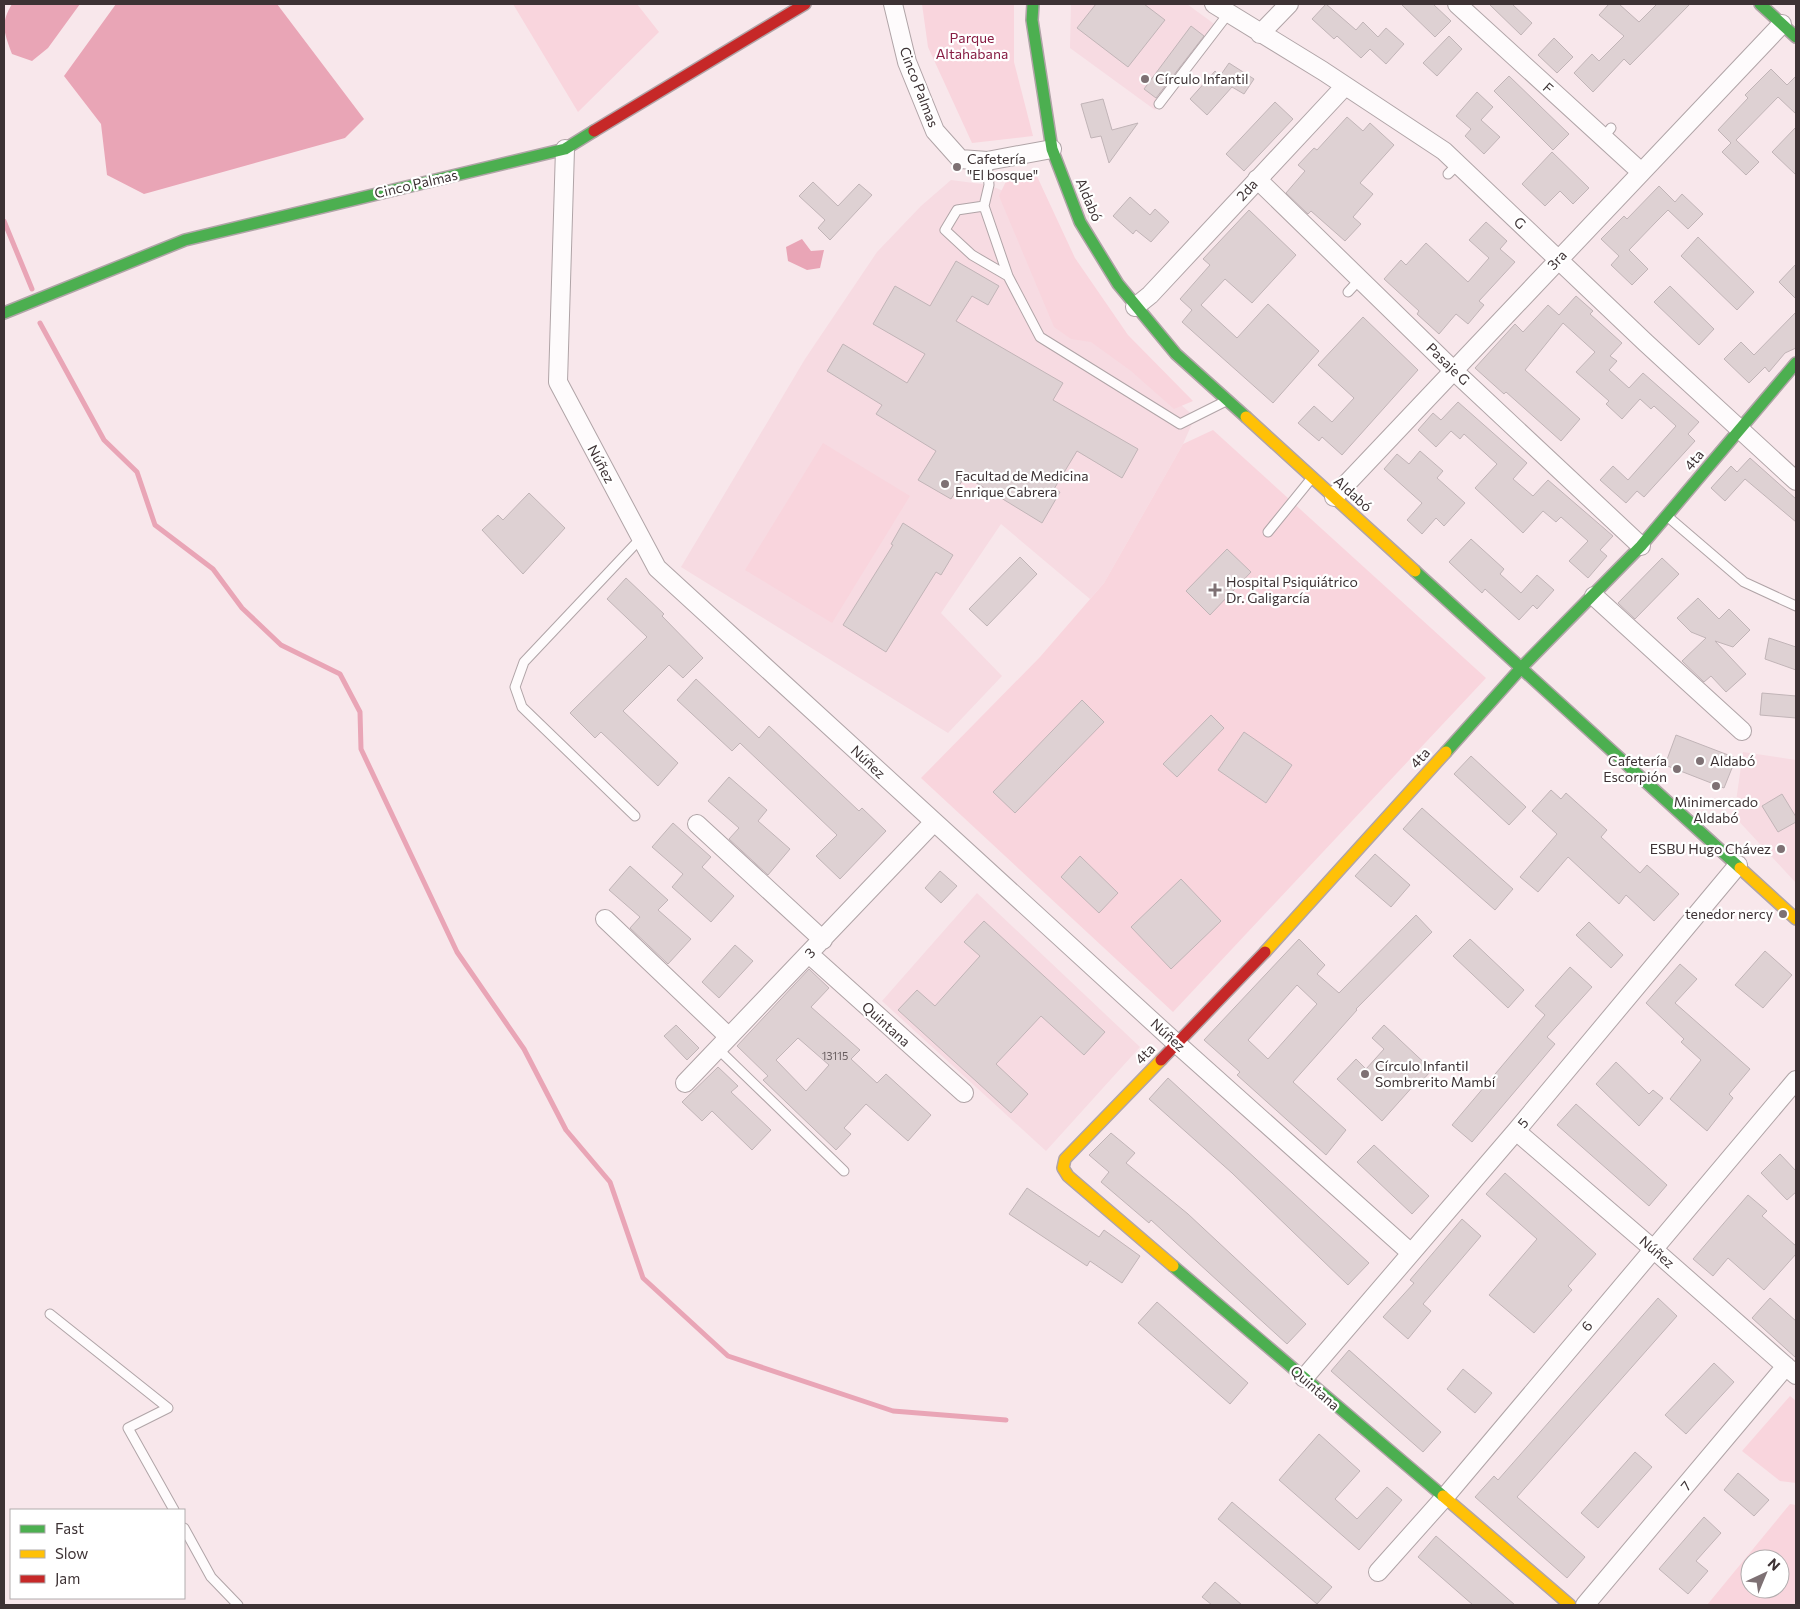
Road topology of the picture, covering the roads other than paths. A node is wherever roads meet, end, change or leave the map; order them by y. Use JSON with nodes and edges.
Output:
{"nodes":[{"id":1,"x":805,"y":4,"type":"edge"},
{"id":2,"x":893,"y":4,"type":"edge"},
{"id":3,"x":1033,"y":4,"type":"edge"},
{"id":4,"x":1289,"y":4,"type":"edge"},
{"id":5,"x":1457,"y":4,"type":"edge"},
{"id":6,"x":1760,"y":4,"type":"edge"},
{"id":7,"x":1221,"y":9,"type":"edge"},
{"id":8,"x":1782,"y":24,"type":"junction"},
{"id":9,"x":1260,"y":34,"type":"junction"},
{"id":10,"x":1796,"y":37,"type":"edge"},
{"id":11,"x":1345,"y":86,"type":"junction"},
{"id":12,"x":1160,"y":104,"type":"dead end"},
{"id":13,"x":1052,"y":148,"type":"junction"},
{"id":14,"x":565,"y":149,"type":"junction"},
{"id":15,"x":987,"y":161,"type":"junction"},
{"id":16,"x":1641,"y":172,"type":"junction"},
{"id":17,"x":1257,"y":179,"type":"junction"},
{"id":18,"x":984,"y":206,"type":"junction"},
{"id":19,"x":1558,"y":259,"type":"junction"},
{"id":20,"x":1008,"y":276,"type":"junction"},
{"id":21,"x":1360,"y":279,"type":"junction"},
{"id":22,"x":1348,"y":292,"type":"dead end"},
{"id":23,"x":1135,"y":307,"type":"junction"},
{"id":24,"x":4,"y":313,"type":"edge"},
{"id":25,"x":1796,"y":363,"type":"edge"},
{"id":26,"x":1453,"y":370,"type":"junction"},
{"id":27,"x":1227,"y":400,"type":"junction"},
{"id":28,"x":1739,"y":430,"type":"junction"},
{"id":29,"x":1313,"y":477,"type":"junction"},
{"id":30,"x":1796,"y":481,"type":"edge"},
{"id":31,"x":1334,"y":497,"type":"junction"},
{"id":32,"x":1666,"y":516,"type":"junction"},
{"id":33,"x":1268,"y":532,"type":"dead end"},
{"id":34,"x":641,"y":538,"type":"junction"},
{"id":35,"x":1641,"y":546,"type":"junction"},
{"id":36,"x":1594,"y":596,"type":"junction"},
{"id":37,"x":1796,"y":606,"type":"edge"},
{"id":38,"x":1522,"y":667,"type":"junction"},
{"id":39,"x":1742,"y":731,"type":"dead end"},
{"id":40,"x":635,"y":816,"type":"dead end"},
{"id":41,"x":934,"y":822,"type":"junction"},
{"id":42,"x":697,"y":824,"type":"dead end"},
{"id":43,"x":1738,"y":865,"type":"junction"},
{"id":44,"x":605,"y":919,"type":"dead end"},
{"id":45,"x":1796,"y":919,"type":"edge"},
{"id":46,"x":823,"y":940,"type":"junction"},
{"id":47,"x":809,"y":954,"type":"junction"},
{"id":48,"x":723,"y":1043,"type":"junction"},
{"id":49,"x":1176,"y":1043,"type":"junction"},
{"id":50,"x":1796,"y":1080,"type":"edge"},
{"id":51,"x":685,"y":1083,"type":"dead end"},
{"id":52,"x":964,"y":1093,"type":"dead end"},
{"id":53,"x":1516,"y":1131,"type":"junction"},
{"id":54,"x":1063,"y":1168,"type":"joint"},
{"id":55,"x":844,"y":1171,"type":"dead end"},
{"id":56,"x":1652,"y":1248,"type":"junction"},
{"id":57,"x":1410,"y":1253,"type":"junction"},
{"id":58,"x":50,"y":1314,"type":"dead end"},
{"id":59,"x":1791,"y":1370,"type":"edge"},
{"id":60,"x":1304,"y":1378,"type":"junction"},
{"id":61,"x":1444,"y":1498,"type":"junction"},
{"id":62,"x":173,"y":1509,"type":"edge"},
{"id":63,"x":185,"y":1530,"type":"edge"},
{"id":64,"x":1378,"y":1572,"type":"dead end"},
{"id":65,"x":238,"y":1605,"type":"edge"},
{"id":66,"x":1570,"y":1605,"type":"edge"},
{"id":67,"x":1585,"y":1605,"type":"edge"}],
"edges":[{"from":1,"to":14,"type":"street","name":"Cinco Palmas"},
{"from":2,"to":15,"type":"street","name":"Cinco Palmas"},
{"from":3,"to":13,"type":"street","name":"Aldabó"},
{"from":4,"to":9,"type":"street"},
{"from":5,"to":16,"type":"street","name":"F"},
{"from":6,"to":8,"type":"street"},
{"from":7,"to":9,"type":"street","name":"G"},
{"from":7,"to":12,"type":"lane"},
{"from":8,"to":10,"type":"street"},
{"from":8,"to":16,"type":"street","name":"3ra"},
{"from":9,"to":11,"type":"street","name":"G"},
{"from":11,"to":17,"type":"street","name":"2da"},
{"from":11,"to":19,"type":"street","name":"G"},
{"from":13,"to":15,"type":"street","name":"Cinco Palmas"},
{"from":13,"to":23,"type":"street","name":"Aldabó"},
{"from":14,"to":24,"type":"street","name":"Cinco Palmas"},
{"from":14,"to":34,"type":"street","name":"Núñez"},
{"from":15,"to":18,"type":"lane"},
{"from":16,"to":19,"type":"street","name":"3ra"},
{"from":17,"to":21,"type":"street","name":"Pasaje G"},
{"from":17,"to":23,"type":"street","name":"2da"},
{"from":18,"to":20,"type":"lane"},
{"from":18,"to":20,"type":"lane"},
{"from":19,"to":26,"type":"street","name":"3ra"},
{"from":19,"to":28,"type":"street","name":"G"},
{"from":20,"to":27,"type":"lane"},
{"from":21,"to":22,"type":"lane"},
{"from":21,"to":26,"type":"street","name":"Pasaje G"},
{"from":23,"to":27,"type":"street","name":"Aldabó"},
{"from":25,"to":28,"type":"street","name":"4ta"},
{"from":26,"to":31,"type":"street","name":"3ra"},
{"from":26,"to":35,"type":"street","name":"Pasaje G"},
{"from":27,"to":29,"type":"street","name":"Aldabó"},
{"from":28,"to":30,"type":"street","name":"G"},
{"from":28,"to":32,"type":"street","name":"4ta"},
{"from":29,"to":31,"type":"street","name":"Aldabó"},
{"from":29,"to":33,"type":"lane"},
{"from":31,"to":38,"type":"street","name":"Aldabó"},
{"from":32,"to":35,"type":"street","name":"4ta"},
{"from":32,"to":37,"type":"lane"},
{"from":34,"to":40,"type":"lane"},
{"from":34,"to":41,"type":"street","name":"Núñez"},
{"from":35,"to":36,"type":"street","name":"4ta"},
{"from":36,"to":38,"type":"street","name":"4ta"},
{"from":36,"to":39,"type":"street"},
{"from":38,"to":43,"type":"street","name":"Aldabó"},
{"from":38,"to":49,"type":"street","name":"4ta"},
{"from":41,"to":46,"type":"street","name":"3"},
{"from":41,"to":49,"type":"street","name":"Núñez"},
{"from":42,"to":46,"type":"street"},
{"from":43,"to":45,"type":"street","name":"Aldabó"},
{"from":43,"to":53,"type":"street","name":"5"},
{"from":44,"to":48,"type":"street"},
{"from":46,"to":47,"type":"street","name":"3"},
{"from":47,"to":48,"type":"street","name":"3"},
{"from":47,"to":52,"type":"street","name":"Quintana"},
{"from":48,"to":51,"type":"street","name":"3"},
{"from":48,"to":55,"type":"lane"},
{"from":49,"to":54,"type":"street","name":"4ta"},
{"from":49,"to":57,"type":"street","name":"Núñez"},
{"from":50,"to":56,"type":"street","name":"6"},
{"from":53,"to":56,"type":"street","name":"Núñez"},
{"from":53,"to":57,"type":"street","name":"5"},
{"from":54,"to":60,"type":"street","name":"Quintana"},
{"from":56,"to":59,"type":"street","name":"Núñez"},
{"from":56,"to":61,"type":"street","name":"6"},
{"from":57,"to":60,"type":"street","name":"5"},
{"from":58,"to":62,"type":"lane"},
{"from":59,"to":67,"type":"street","name":"7"},
{"from":60,"to":61,"type":"street","name":"Quintana"},
{"from":61,"to":64,"type":"street","name":"6"},
{"from":61,"to":66,"type":"street","name":"Quintana"},
{"from":63,"to":65,"type":"lane"}]}
